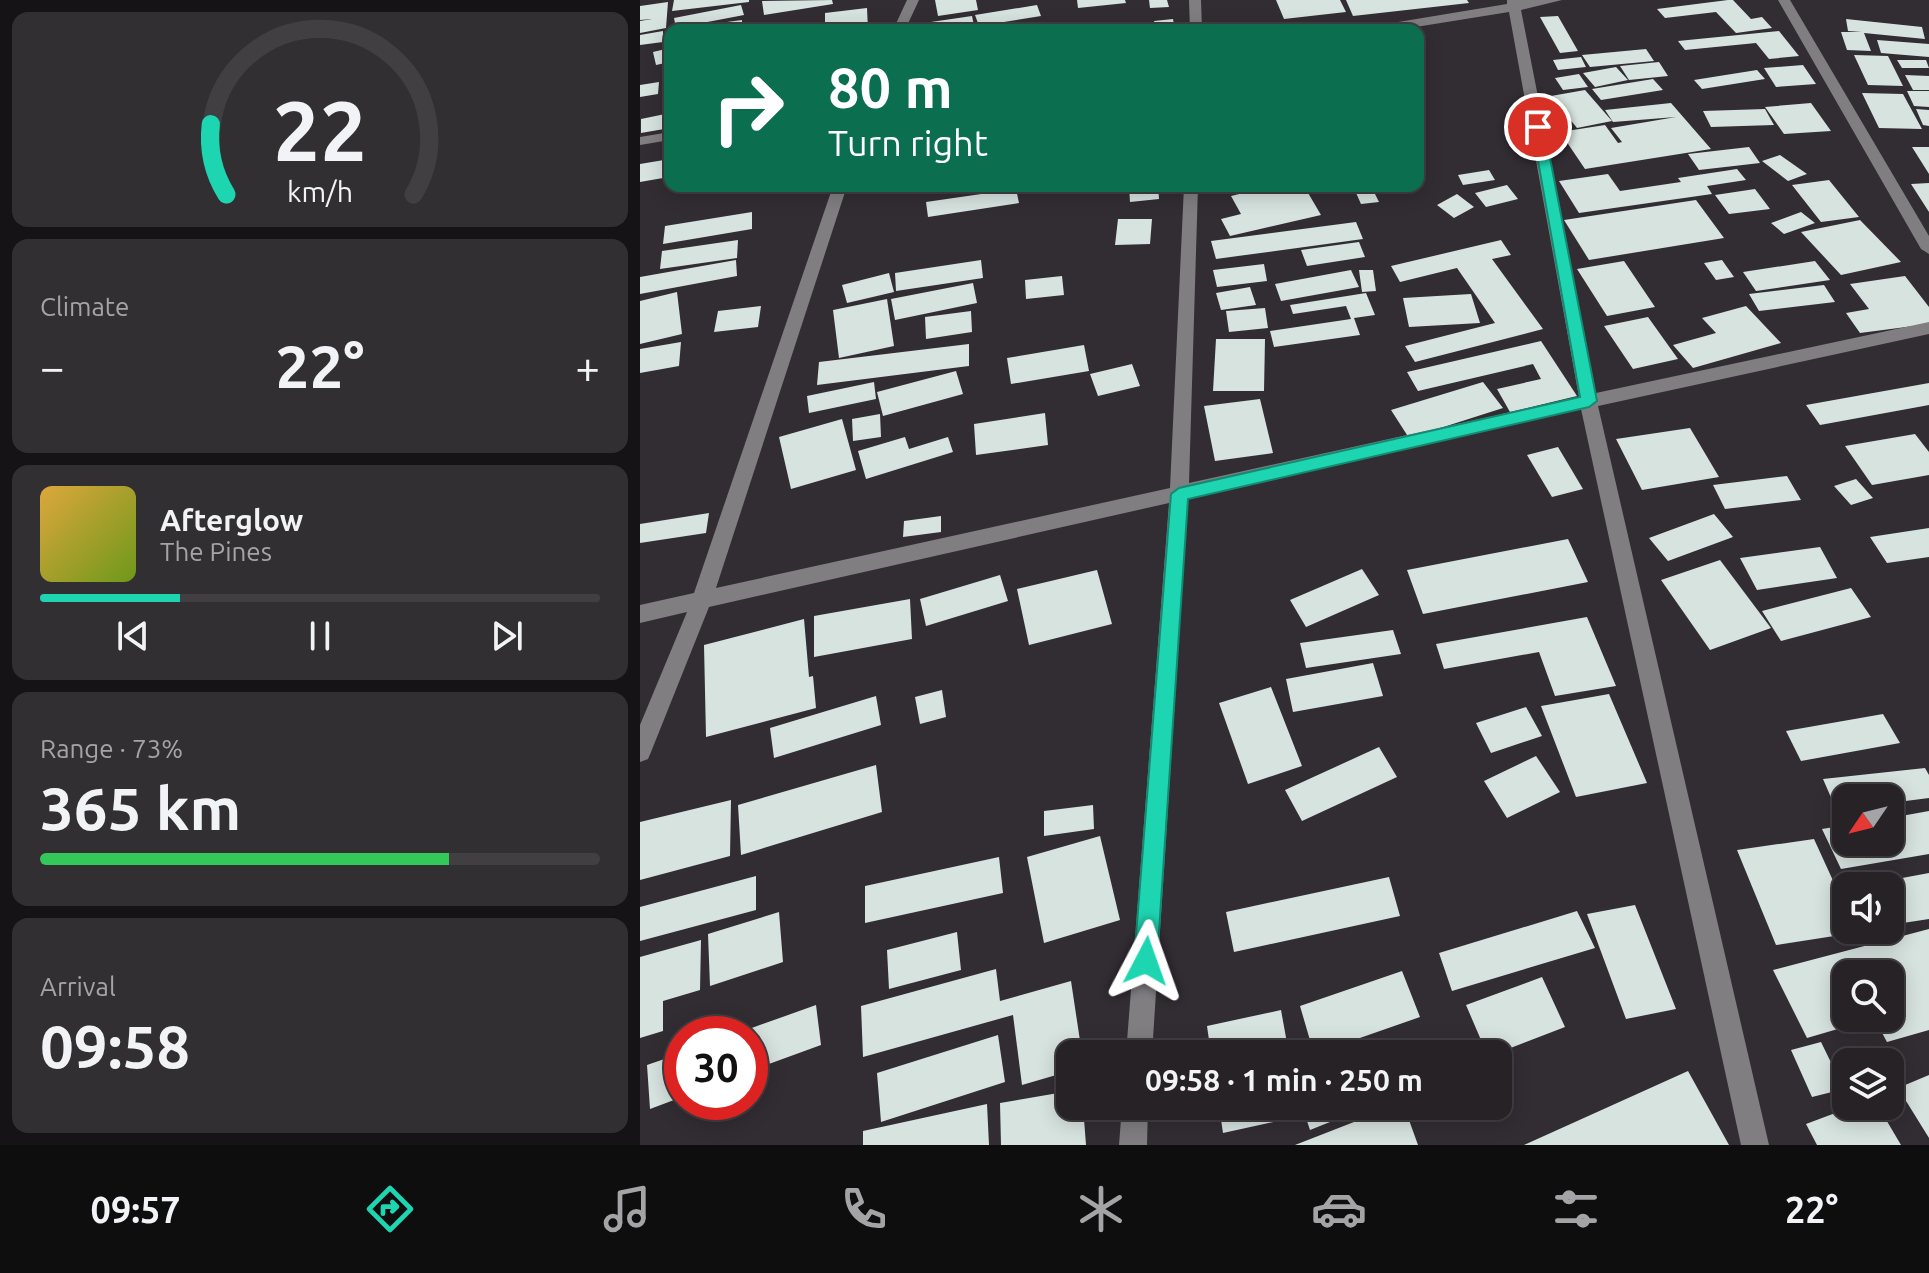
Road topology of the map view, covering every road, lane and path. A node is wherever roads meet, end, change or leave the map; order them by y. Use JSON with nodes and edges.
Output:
{"nodes":[{"id":1,"x":913,"y":0,"type":"edge"},
{"id":2,"x":1195,"y":0,"type":"edge"},
{"id":3,"x":1556,"y":0,"type":"edge"},
{"id":4,"x":1784,"y":0,"type":"edge"},
{"id":5,"x":1514,"y":2,"type":"edge"},
{"id":6,"x":902,"y":24,"type":"edge"},
{"id":7,"x":1196,"y":24,"type":"edge"},
{"id":8,"x":1404,"y":24,"type":"edge"},
{"id":9,"x":664,"y":137,"type":"edge"},
{"id":10,"x":640,"y":141,"type":"edge"},
{"id":11,"x":838,"y":192,"type":"edge"},
{"id":12,"x":1191,"y":192,"type":"edge"},
{"id":13,"x":1929,"y":249,"type":"edge"},
{"id":14,"x":1929,"y":328,"type":"edge"},
{"id":15,"x":1589,"y":401,"type":"junction"},
{"id":16,"x":1179,"y":494,"type":"junction"},
{"id":17,"x":702,"y":600,"type":"junction"},
{"id":18,"x":640,"y":614,"type":"edge"},
{"id":19,"x":640,"y":752,"type":"edge"},
{"id":20,"x":1140,"y":1040,"type":"edge"},
{"id":21,"x":1134,"y":1120,"type":"edge"},
{"id":22,"x":1133,"y":1145,"type":"edge"},
{"id":23,"x":1755,"y":1145,"type":"edge"}],
"edges":[{"from":1,"to":6,"type":"street"},
{"from":2,"to":7,"type":"street"},
{"from":3,"to":5,"type":"street"},
{"from":4,"to":13,"type":"street"},
{"from":5,"to":8,"type":"street"},
{"from":5,"to":15,"type":"street"},
{"from":9,"to":10,"type":"street"},
{"from":11,"to":17,"type":"street"},
{"from":12,"to":16,"type":"street"},
{"from":14,"to":15,"type":"street"},
{"from":15,"to":16,"type":"street"},
{"from":15,"to":23,"type":"street"},
{"from":16,"to":17,"type":"street"},
{"from":16,"to":20,"type":"street"},
{"from":17,"to":18,"type":"street"},
{"from":17,"to":19,"type":"street"},
{"from":21,"to":22,"type":"street"}]}
